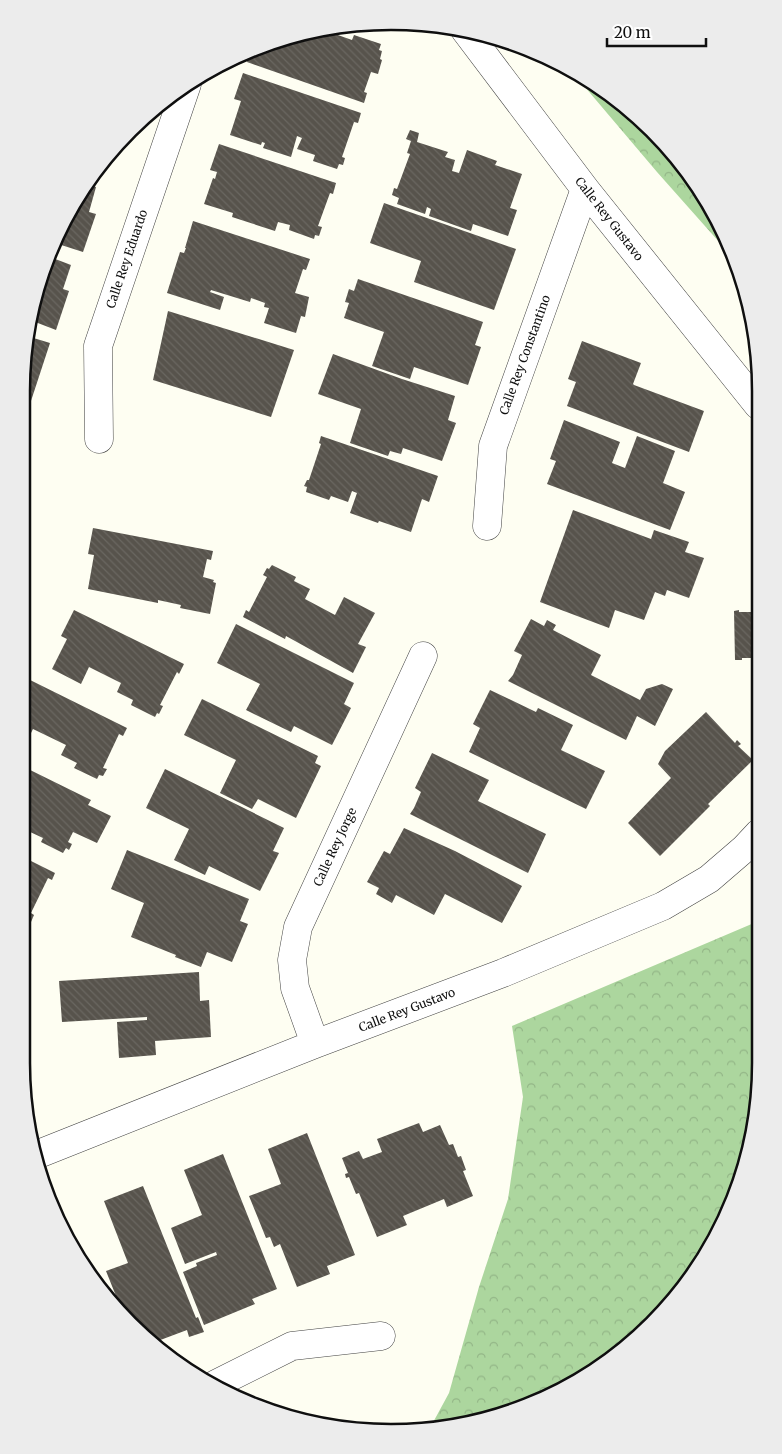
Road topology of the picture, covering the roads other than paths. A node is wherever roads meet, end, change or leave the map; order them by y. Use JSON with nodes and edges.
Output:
{"nodes":[{"id":1,"x":471,"y":39,"type":"edge"},
{"id":2,"x":183,"y":96,"type":"edge"},
{"id":3,"x":585,"y":189,"type":"junction"},
{"id":4,"x":752,"y":398,"type":"edge"},
{"id":5,"x":99,"y":439,"type":"dead end"},
{"id":6,"x":487,"y":526,"type":"dead end"},
{"id":7,"x":423,"y":656,"type":"dead end"},
{"id":8,"x":752,"y":840,"type":"edge"},
{"id":9,"x":315,"y":1044,"type":"junction"},
{"id":10,"x":41,"y":1153,"type":"edge"},
{"id":11,"x":381,"y":1336,"type":"dead end"},
{"id":12,"x":221,"y":1382,"type":"edge"}],
"edges":[{"from":1,"to":3,"type":"street","name":"Calle Rey Gustavo"},
{"from":2,"to":5,"type":"street","name":"Calle Rey Eduardo"},
{"from":3,"to":4,"type":"street","name":"Calle Rey Gustavo"},
{"from":3,"to":6,"type":"street","name":"Calle Rey Constantino"},
{"from":7,"to":9,"type":"street","name":"Calle Rey Jorge"},
{"from":8,"to":9,"type":"street","name":"Calle Rey Gustavo"},
{"from":9,"to":10,"type":"street","name":"Calle Rey Gustavo"},
{"from":11,"to":12,"type":"street"}]}
